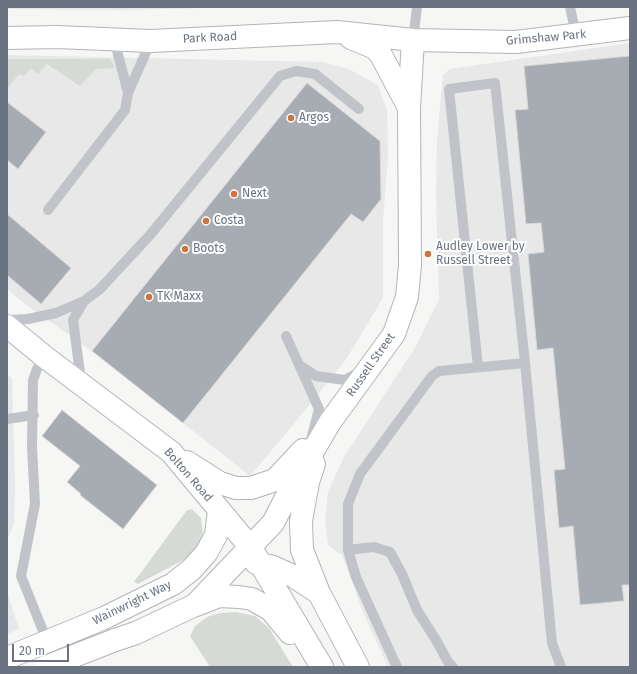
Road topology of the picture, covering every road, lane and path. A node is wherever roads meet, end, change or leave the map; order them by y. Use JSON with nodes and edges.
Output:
{"nodes":[{"id":1,"x":417,"y":7,"type":"edge"},
{"id":2,"x":570,"y":7,"type":"edge"},
{"id":3,"x":630,"y":28,"type":"edge"},
{"id":4,"x":337,"y":32,"type":"junction"},
{"id":5,"x":576,"y":35,"type":"junction"},
{"id":6,"x":7,"y":38,"type":"edge"},
{"id":7,"x":114,"y":39,"type":"junction"},
{"id":8,"x":413,"y":40,"type":"junction"},
{"id":9,"x":151,"y":41,"type":"junction"},
{"id":10,"x":128,"y":93,"type":"junction"},
{"id":11,"x":409,"y":108,"type":"junction"},
{"id":12,"x":359,"y":109,"type":"dead end"},
{"id":13,"x":48,"y":210,"type":"dead end"},
{"id":14,"x":84,"y":301,"type":"junction"},
{"id":15,"x":7,"y":320,"type":"edge"},
{"id":16,"x":7,"y":326,"type":"edge"},
{"id":17,"x":286,"y":336,"type":"dead end"},
{"id":18,"x":45,"y":357,"type":"junction"},
{"id":19,"x":373,"y":363,"type":"junction"},
{"id":20,"x":525,"y":363,"type":"junction"},
{"id":21,"x":299,"y":365,"type":"junction"},
{"id":22,"x":478,"y":367,"type":"junction"},
{"id":23,"x":81,"y":384,"type":"junction"},
{"id":24,"x":34,"y":415,"type":"junction"},
{"id":25,"x":7,"y":419,"type":"edge"},
{"id":26,"x":330,"y":422,"type":"junction"},
{"id":27,"x":311,"y":442,"type":"junction"},
{"id":28,"x":171,"y":452,"type":"junction"},
{"id":29,"x":219,"y":510,"type":"junction"},
{"id":30,"x":348,"y":550,"type":"junction"},
{"id":31,"x":251,"y":557,"type":"junction"},
{"id":32,"x":173,"y":584,"type":"junction"},
{"id":33,"x":319,"y":593,"type":"junction"},
{"id":34,"x":195,"y":605,"type":"junction"},
{"id":35,"x":7,"y":658,"type":"edge"},
{"id":36,"x":46,"y":667,"type":"edge"},
{"id":37,"x":57,"y":667,"type":"edge"},
{"id":38,"x":319,"y":667,"type":"edge"},
{"id":39,"x":322,"y":667,"type":"edge"},
{"id":40,"x":358,"y":667,"type":"edge"},
{"id":41,"x":397,"y":667,"type":"edge"},
{"id":42,"x":454,"y":667,"type":"edge"},
{"id":43,"x":561,"y":667,"type":"edge"}],
"edges":[{"from":1,"to":8,"type":"lane"},
{"from":2,"to":5,"type":"lane"},
{"from":3,"to":5,"type":"highway","name":"Grimshaw Park"},
{"from":4,"to":8,"type":"highway","name":"Park Road"},
{"from":4,"to":9,"type":"highway","name":"Park Road"},
{"from":4,"to":11,"type":"highway","name":"Russell Street"},
{"from":5,"to":8,"type":"highway","name":"Grimshaw Park"},
{"from":6,"to":7,"type":"highway","name":"Park Road"},
{"from":7,"to":9,"type":"highway","name":"Park Road"},
{"from":7,"to":10,"type":"lane"},
{"from":8,"to":11,"type":"highway","name":"Russell Street"},
{"from":9,"to":10,"type":"lane"},
{"from":10,"to":13,"type":"lane"},
{"from":11,"to":19,"type":"highway","name":"Russell Street"},
{"from":12,"to":14,"type":"lane"},
{"from":14,"to":15,"type":"lane"},
{"from":14,"to":23,"type":"lane"},
{"from":16,"to":18,"type":"highway","name":"Bolton Road"},
{"from":17,"to":21,"type":"lane"},
{"from":18,"to":23,"type":"highway","name":"Bolton Road"},
{"from":18,"to":24,"type":"lane"},
{"from":19,"to":21,"type":"lane"},
{"from":19,"to":26,"type":"highway","name":"Russell Street"},
{"from":20,"to":22,"type":"lane"},
{"from":20,"to":22,"type":"lane"},
{"from":20,"to":43,"type":"lane"},
{"from":21,"to":27,"type":"lane"},
{"from":22,"to":30,"type":"lane"},
{"from":23,"to":28,"type":"highway","name":"Bolton Road"},
{"from":24,"to":25,"type":"lane"},
{"from":24,"to":37,"type":"lane"},
{"from":26,"to":27,"type":"highway"},
{"from":26,"to":31,"type":"highway","name":"Russell Street"},
{"from":26,"to":33,"type":"highway"},
{"from":27,"to":28,"type":"highway"},
{"from":28,"to":29,"type":"highway","name":"Bolton Road"},
{"from":29,"to":31,"type":"highway","name":"Bolton Road"},
{"from":29,"to":32,"type":"highway","name":"Wainwright Way"},
{"from":30,"to":41,"type":"lane"},
{"from":30,"to":42,"type":"lane"},
{"from":31,"to":32,"type":"highway"},
{"from":31,"to":33,"type":"highway"},
{"from":31,"to":34,"type":"highway","name":"Wainwright Way"},
{"from":31,"to":39,"type":"highway","name":"Bolton Road"},
{"from":32,"to":35,"type":"highway","name":"Wainwright Way","bridge":true},
{"from":33,"to":40,"type":"highway"},
{"from":34,"to":36,"type":"highway","name":"Wainwright Way","bridge":true},
{"from":34,"to":38,"type":"highway"}]}
